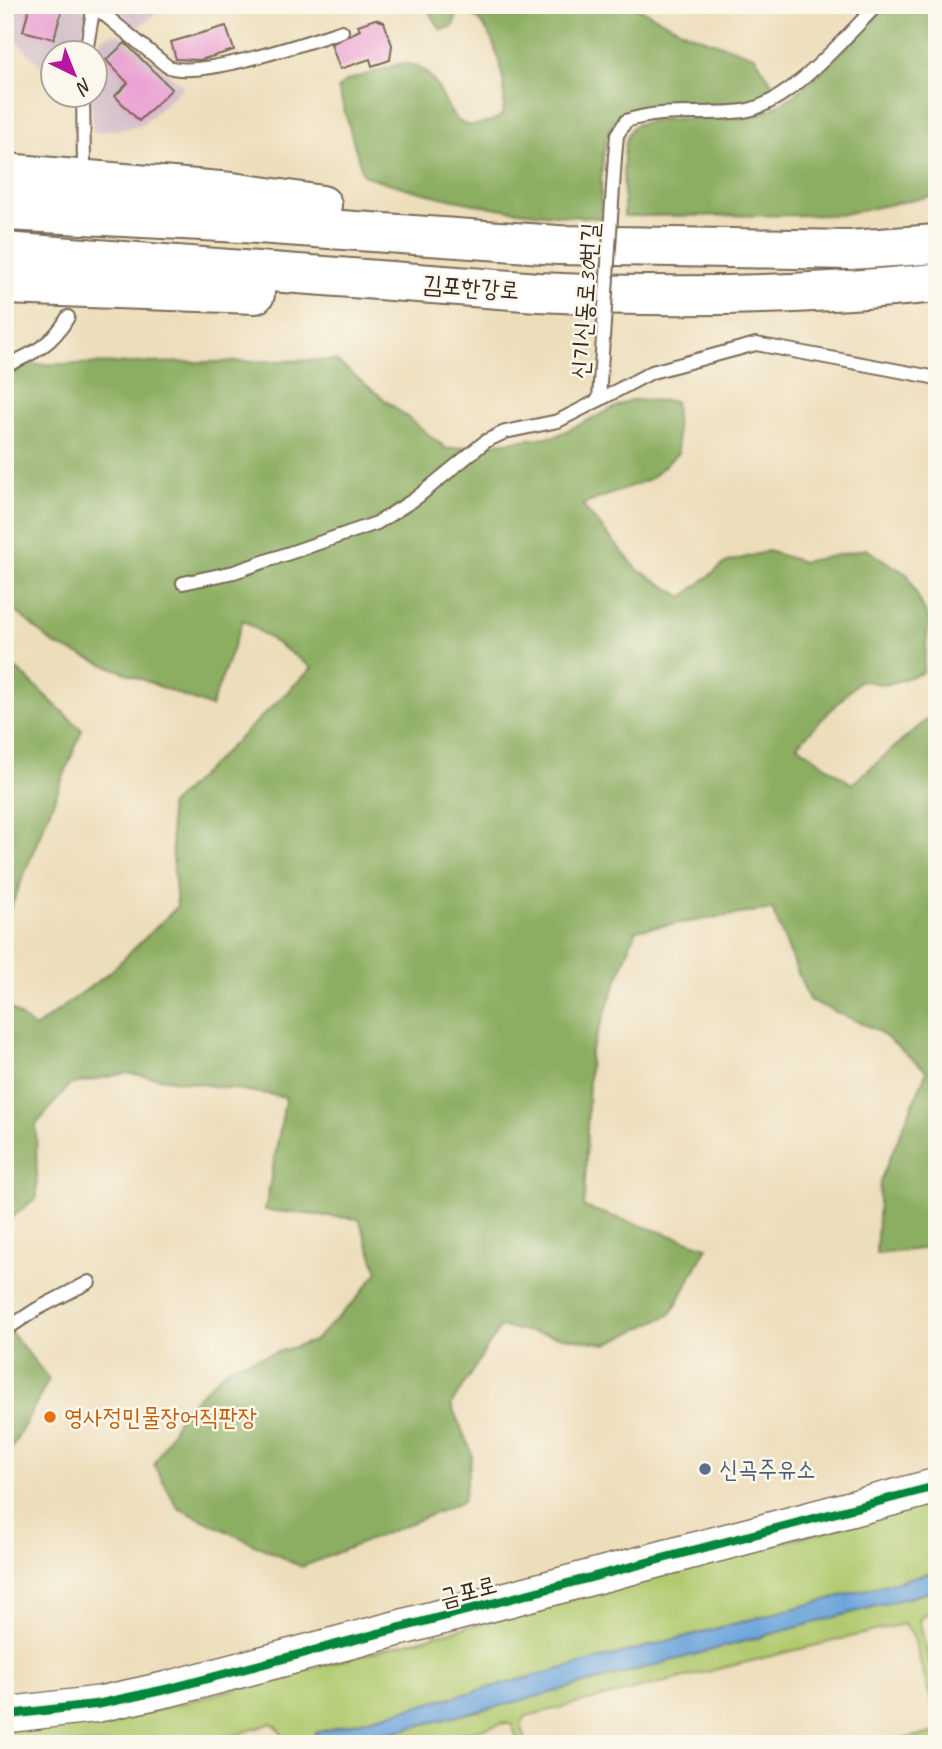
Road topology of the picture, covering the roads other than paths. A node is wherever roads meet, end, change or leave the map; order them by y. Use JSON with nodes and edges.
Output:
{"nodes":[{"id":1,"x":877,"y":5,"type":"edge"},
{"id":2,"x":94,"y":6,"type":"edge"},
{"id":3,"x":342,"y":31,"type":"dead end"},
{"id":4,"x":88,"y":38,"type":"edge"},
{"id":5,"x":84,"y":108,"type":"edge"},
{"id":6,"x":84,"y":163,"type":"dead end"},
{"id":7,"x":5,"y":173,"type":"edge"},
{"id":8,"x":5,"y":211,"type":"edge"},
{"id":9,"x":937,"y":244,"type":"edge"},
{"id":10,"x":558,"y":245,"type":"junction"},
{"id":11,"x":5,"y":252,"type":"edge"},
{"id":12,"x":388,"y":281,"type":"junction"},
{"id":13,"x":937,"y":283,"type":"edge"},
{"id":14,"x":5,"y":285,"type":"edge"},
{"id":15,"x":68,"y":317,"type":"dead end"},
{"id":16,"x":5,"y":366,"type":"edge"},
{"id":17,"x":937,"y":378,"type":"edge"},
{"id":18,"x":599,"y":400,"type":"junction"},
{"id":19,"x":183,"y":583,"type":"dead end"},
{"id":20,"x":89,"y":1282,"type":"dead end"},
{"id":21,"x":5,"y":1330,"type":"edge"},
{"id":22,"x":937,"y":1486,"type":"edge"},
{"id":23,"x":5,"y":1715,"type":"edge"}],
"edges":[{"from":1,"to":18,"type":"lane","name":"신기신동로30번길","bridge":true},
{"from":2,"to":3,"type":"lane"},
{"from":2,"to":4,"type":"lane"},
{"from":5,"to":6,"type":"lane"},
{"from":7,"to":10,"type":"highway"},
{"from":8,"to":10,"type":"highway","name":"김포한강로"},
{"from":9,"to":10,"type":"highway","name":"김포한강로"},
{"from":11,"to":12,"type":"highway","name":"김포한강로"},
{"from":12,"to":13,"type":"highway","name":"김포한강로"},
{"from":12,"to":14,"type":"highway"},
{"from":15,"to":16,"type":"lane"},
{"from":17,"to":18,"type":"lane"},
{"from":18,"to":19,"type":"lane","name":"신기신동로30번길"},
{"from":20,"to":21,"type":"lane"},
{"from":22,"to":23,"type":"main road","name":"금포로"}]}
